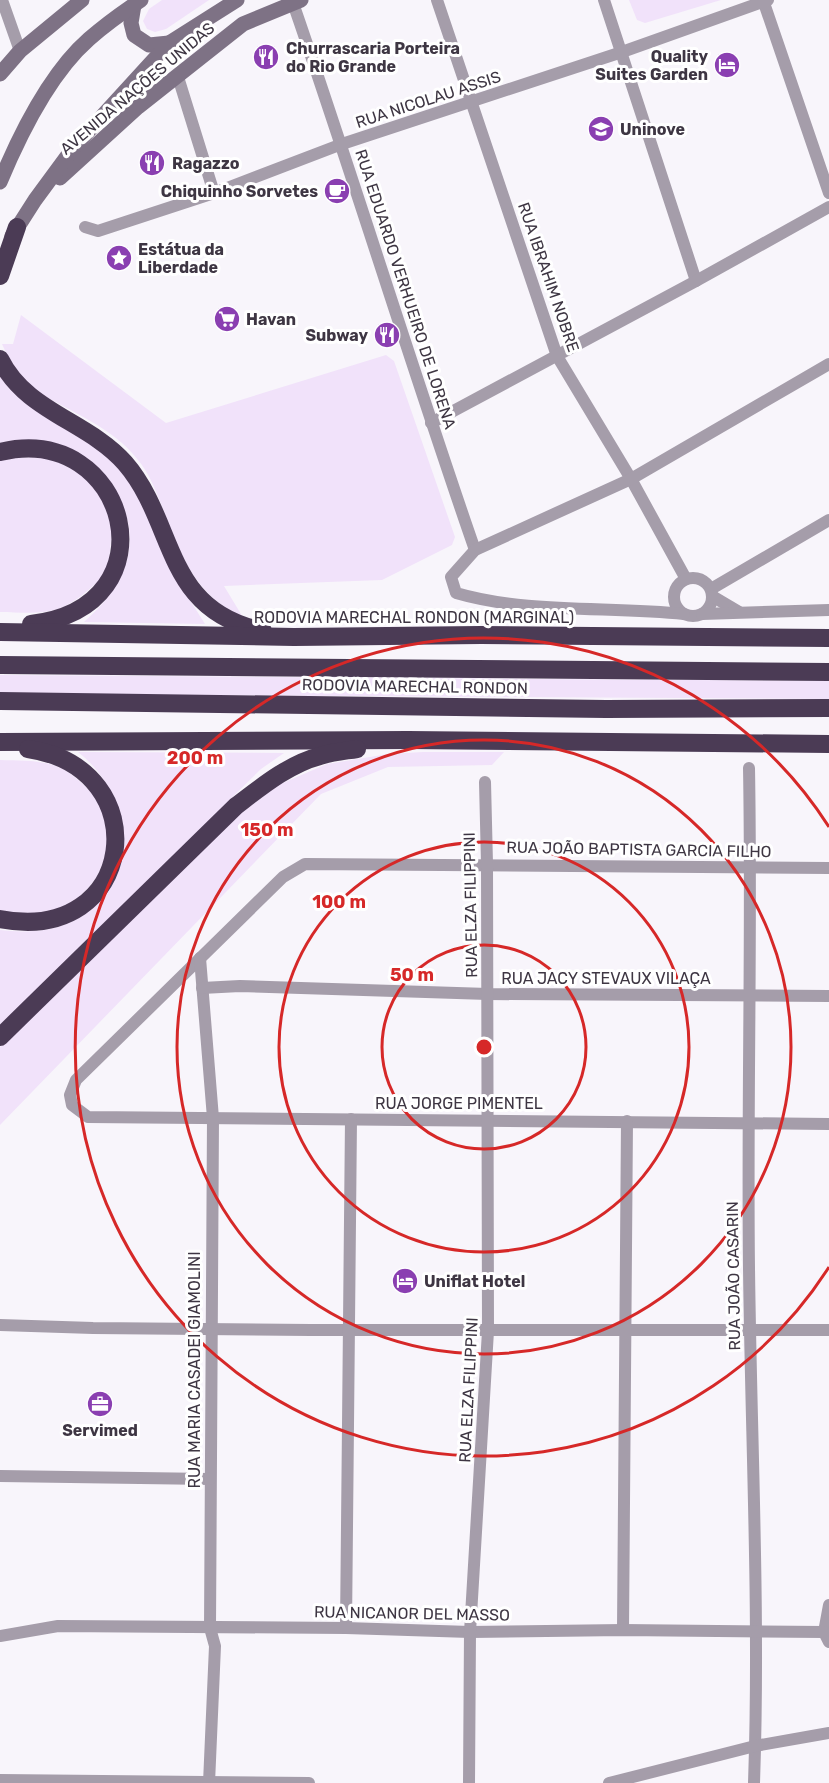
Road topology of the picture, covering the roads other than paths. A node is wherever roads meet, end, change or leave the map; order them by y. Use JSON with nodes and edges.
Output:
{"nodes":[{"id":1,"x":2,"y":0,"type":"edge"},
{"id":2,"x":82,"y":0,"type":"edge"},
{"id":3,"x":237,"y":0,"type":"edge"},
{"id":4,"x":437,"y":0,"type":"edge"},
{"id":5,"x":604,"y":0,"type":"edge"},
{"id":6,"x":765,"y":1,"type":"edge"},
{"id":7,"x":297,"y":2,"type":"edge"},
{"id":8,"x":137,"y":3,"type":"edge"},
{"id":9,"x":169,"y":43,"type":"junction"},
{"id":10,"x":20,"y":51,"type":"junction"},
{"id":11,"x":622,"y":52,"type":"junction"},
{"id":12,"x":0,"y":74,"type":"edge"},
{"id":13,"x":178,"y":77,"type":"junction"},
{"id":14,"x":471,"y":103,"type":"junction"},
{"id":15,"x":342,"y":144,"type":"junction"},
{"id":16,"x":0,"y":182,"type":"edge"},
{"id":17,"x":214,"y":193,"type":"junction"},
{"id":18,"x":829,"y":193,"type":"edge"},
{"id":19,"x":35,"y":200,"type":"junction"},
{"id":20,"x":829,"y":207,"type":"edge"},
{"id":21,"x":85,"y":227,"type":"dead end"},
{"id":22,"x":17,"y":228,"type":"junction"},
{"id":23,"x":0,"y":257,"type":"edge"},
{"id":24,"x":0,"y":276,"type":"edge"},
{"id":25,"x":696,"y":281,"type":"junction"},
{"id":26,"x":557,"y":356,"type":"junction"},
{"id":27,"x":0,"y":359,"type":"edge"},
{"id":28,"x":829,"y":364,"type":"edge"},
{"id":29,"x":431,"y":423,"type":"junction"},
{"id":30,"x":0,"y":452,"type":"edge"},
{"id":31,"x":631,"y":479,"type":"junction"},
{"id":32,"x":829,"y":520,"type":"edge"},
{"id":33,"x":476,"y":550,"type":"junction"},
{"id":34,"x":686,"y":579,"type":"junction"},
{"id":35,"x":711,"y":593,"type":"junction"},
{"id":36,"x":674,"y":599,"type":"junction"},
{"id":37,"x":829,"y":610,"type":"edge"},
{"id":38,"x":655,"y":611,"type":"junction"},
{"id":39,"x":739,"y":612,"type":"junction"},
{"id":40,"x":684,"y":614,"type":"junction"},
{"id":41,"x":702,"y":614,"type":"junction"},
{"id":42,"x":0,"y":630,"type":"edge"},
{"id":43,"x":294,"y":638,"type":"junction"},
{"id":44,"x":829,"y":638,"type":"edge"},
{"id":45,"x":0,"y":665,"type":"edge"},
{"id":46,"x":829,"y":672,"type":"edge"},
{"id":47,"x":0,"y":701,"type":"edge"},
{"id":48,"x":829,"y":708,"type":"edge"},
{"id":49,"x":408,"y":740,"type":"junction"},
{"id":50,"x":0,"y":743,"type":"edge"},
{"id":51,"x":829,"y":744,"type":"edge"},
{"id":52,"x":749,"y":768,"type":"dead end"},
{"id":53,"x":485,"y":782,"type":"dead end"},
{"id":54,"x":487,"y":864,"type":"junction"},
{"id":55,"x":751,"y":867,"type":"junction"},
{"id":56,"x":829,"y":868,"type":"edge"},
{"id":57,"x":0,"y":919,"type":"edge"},
{"id":58,"x":200,"y":958,"type":"junction"},
{"id":59,"x":202,"y":988,"type":"junction"},
{"id":60,"x":488,"y":994,"type":"junction"},
{"id":61,"x":749,"y":994,"type":"junction"},
{"id":62,"x":829,"y":996,"type":"edge"},
{"id":63,"x":0,"y":1037,"type":"edge"},
{"id":64,"x":213,"y":1118,"type":"junction"},
{"id":65,"x":351,"y":1119,"type":"junction"},
{"id":66,"x":489,"y":1120,"type":"junction"},
{"id":67,"x":627,"y":1121,"type":"junction"},
{"id":68,"x":747,"y":1123,"type":"junction"},
{"id":69,"x":829,"y":1124,"type":"edge"},
{"id":70,"x":0,"y":1320,"type":"edge"},
{"id":71,"x":0,"y":1325,"type":"edge"},
{"id":72,"x":15,"y":1325,"type":"junction"},
{"id":73,"x":211,"y":1329,"type":"junction"},
{"id":74,"x":750,"y":1329,"type":"junction"},
{"id":75,"x":349,"y":1330,"type":"junction"},
{"id":76,"x":488,"y":1330,"type":"junction"},
{"id":77,"x":829,"y":1330,"type":"edge"},
{"id":78,"x":625,"y":1331,"type":"junction"},
{"id":79,"x":0,"y":1476,"type":"edge"},
{"id":80,"x":210,"y":1479,"type":"junction"},
{"id":81,"x":829,"y":1605,"type":"edge"},
{"id":82,"x":210,"y":1628,"type":"junction"},
{"id":83,"x":346,"y":1628,"type":"junction"},
{"id":84,"x":622,"y":1630,"type":"junction"},
{"id":85,"x":757,"y":1630,"type":"junction"},
{"id":86,"x":470,"y":1632,"type":"junction"},
{"id":87,"x":0,"y":1636,"type":"edge"},
{"id":88,"x":826,"y":1637,"type":"edge"},
{"id":89,"x":829,"y":1733,"type":"edge"},
{"id":90,"x":755,"y":1746,"type":"junction"},
{"id":91,"x":0,"y":1780,"type":"edge"},
{"id":92,"x":622,"y":1781,"type":"edge"},
{"id":93,"x":209,"y":1782,"type":"edge"},
{"id":94,"x":309,"y":1783,"type":"edge"},
{"id":95,"x":470,"y":1783,"type":"edge"},
{"id":96,"x":609,"y":1783,"type":"edge"},
{"id":97,"x":754,"y":1783,"type":"edge"}],
"edges":[{"from":1,"to":10,"type":"street"},
{"from":2,"to":10,"type":"main road"},
{"from":3,"to":9,"type":"main road","name":"AVENIDA NAÇÕES UNIDAS"},
{"from":4,"to":14,"type":"street","name":"RUA IBRAHIM NOBRE"},
{"from":5,"to":11,"type":"street"},
{"from":6,"to":11,"type":"street","name":"RUA NICOLAU ASSIS"},
{"from":6,"to":18,"type":"street"},
{"from":7,"to":13,"type":"main road","name":"AVENIDA NAÇÕES UNIDAS"},
{"from":7,"to":15,"type":"street","name":"RUA EDUARDO VERHUEIRO DE LORENA"},
{"from":8,"to":9,"type":"main road"},
{"from":8,"to":16,"type":"main road"},
{"from":9,"to":19,"type":"main road","name":"AVENIDA NAÇÕES UNIDAS"},
{"from":10,"to":12,"type":"main road"},
{"from":11,"to":14,"type":"street","name":"RUA NICOLAU ASSIS"},
{"from":11,"to":25,"type":"street"},
{"from":13,"to":17,"type":"street"},
{"from":13,"to":19,"type":"main road","name":"AVENIDA NAÇÕES UNIDAS"},
{"from":14,"to":15,"type":"street","name":"RUA NICOLAU ASSIS"},
{"from":14,"to":26,"type":"street","name":"RUA IBRAHIM NOBRE"},
{"from":15,"to":17,"type":"street","name":"RUA NICOLAU ASSIS"},
{"from":15,"to":29,"type":"street","name":"RUA EDUARDO VERHUEIRO DE LORENA"},
{"from":17,"to":21,"type":"street","name":"RUA NICOLAU ASSIS"},
{"from":19,"to":22,"type":"main road","name":"AVENIDA NAÇÕES UNIDAS"},
{"from":20,"to":25,"type":"street"},
{"from":22,"to":23,"type":"main road","name":"AVENIDA NAÇÕES UNIDAS"},
{"from":22,"to":24,"type":"highway"},
{"from":25,"to":26,"type":"street"},
{"from":26,"to":29,"type":"street"},
{"from":26,"to":31,"type":"street","name":"RUA IBRAHIM NOBRE"},
{"from":27,"to":43,"type":"highway"},
{"from":28,"to":31,"type":"street"},
{"from":29,"to":33,"type":"street","name":"RUA EDUARDO VERHUEIRO DE LORENA"},
{"from":30,"to":42,"type":"highway"},
{"from":31,"to":33,"type":"street"},
{"from":31,"to":34,"type":"street","name":"RUA IBRAHIM NOBRE"},
{"from":32,"to":35,"type":"street"},
{"from":33,"to":38,"type":"street"},
{"from":34,"to":35,"type":"street"},
{"from":34,"to":36,"type":"street"},
{"from":35,"to":39,"type":"street"},
{"from":35,"to":41,"type":"street"},
{"from":36,"to":38,"type":"street"},
{"from":36,"to":40,"type":"street"},
{"from":37,"to":39,"type":"street"},
{"from":38,"to":40,"type":"street"},
{"from":39,"to":41,"type":"street"},
{"from":40,"to":41,"type":"street"},
{"from":42,"to":43,"type":"highway","name":"RODOVIA MARECHAL RONDON (MARGINAL)"},
{"from":43,"to":44,"type":"highway","name":"RODOVIA MARECHAL RONDON (MARGINAL)"},
{"from":45,"to":46,"type":"highway","name":"RODOVIA MARECHAL RONDON"},
{"from":47,"to":48,"type":"highway","name":"RODOVIA MARECHAL RONDON"},
{"from":49,"to":50,"type":"highway"},
{"from":49,"to":51,"type":"highway"},
{"from":49,"to":63,"type":"highway"},
{"from":50,"to":57,"type":"highway"},
{"from":52,"to":55,"type":"street","name":"RUA JOÃO CASARIN"},
{"from":53,"to":54,"type":"street","name":"RUA ELZA FILIPPINI"},
{"from":54,"to":55,"type":"street","name":"RUA JOÃO BAPTISTA GARCIA FILHO"},
{"from":54,"to":58,"type":"street","name":"RUA JOÃO BAPTISTA GARCIA FILHO"},
{"from":54,"to":60,"type":"street","name":"RUA ELZA FILIPPINI"},
{"from":55,"to":56,"type":"street","name":"RUA JOÃO BAPTISTA GARCIA FILHO"},
{"from":55,"to":61,"type":"street","name":"RUA JOÃO CASARIN"},
{"from":58,"to":59,"type":"street","name":"RUA MARIA CASADEI GIAMOLINI"},
{"from":58,"to":64,"type":"street","name":"RUA JORGE PIMENTEL"},
{"from":59,"to":60,"type":"street","name":"RUA JACY STEVAUX VILAÇA"},
{"from":59,"to":64,"type":"street","name":"RUA MARIA CASADEI GIAMOLINI"},
{"from":60,"to":61,"type":"street","name":"RUA JACY STEVAUX VILAÇA"},
{"from":60,"to":66,"type":"street","name":"RUA ELZA FILIPPINI"},
{"from":61,"to":62,"type":"street","name":"RUA JACY STEVAUX VILAÇA"},
{"from":61,"to":68,"type":"street","name":"RUA JOÃO CASARIN"},
{"from":64,"to":65,"type":"street","name":"RUA JORGE PIMENTEL"},
{"from":64,"to":73,"type":"street","name":"RUA MARIA CASADEI GIAMOLINI"},
{"from":65,"to":66,"type":"street","name":"RUA JORGE PIMENTEL"},
{"from":65,"to":75,"type":"street"},
{"from":66,"to":67,"type":"street","name":"RUA JORGE PIMENTEL"},
{"from":66,"to":76,"type":"street","name":"RUA ELZA FILIPPINI"},
{"from":67,"to":68,"type":"street","name":"RUA JORGE PIMENTEL"},
{"from":67,"to":78,"type":"street"},
{"from":68,"to":69,"type":"street","name":"RUA JORGE PIMENTEL"},
{"from":68,"to":74,"type":"street","name":"RUA JOÃO CASARIN"},
{"from":70,"to":72,"type":"street"},
{"from":71,"to":72,"type":"street"},
{"from":72,"to":73,"type":"street"},
{"from":73,"to":75,"type":"street"},
{"from":73,"to":80,"type":"street","name":"RUA MARIA CASADEI GIAMOLINI"},
{"from":74,"to":77,"type":"street"},
{"from":74,"to":78,"type":"street"},
{"from":74,"to":85,"type":"street","name":"RUA JOÃO CASARIN"},
{"from":75,"to":76,"type":"street"},
{"from":75,"to":83,"type":"street"},
{"from":76,"to":78,"type":"street"},
{"from":76,"to":86,"type":"street","name":"RUA ELZA FILIPPINI"},
{"from":78,"to":84,"type":"street"},
{"from":79,"to":80,"type":"street"},
{"from":80,"to":82,"type":"street","name":"RUA MARIA CASADEI GIAMOLINI"},
{"from":81,"to":88,"type":"street"},
{"from":82,"to":83,"type":"street","name":"RUA NICANOR DEL MASSO"},
{"from":82,"to":87,"type":"street","name":"RUA NICANOR DEL MASSO"},
{"from":82,"to":93,"type":"street","name":"RUA MARIA CASADEI GIAMOLINI"},
{"from":83,"to":86,"type":"street","name":"RUA NICANOR DEL MASSO"},
{"from":84,"to":85,"type":"street","name":"RUA NICANOR DEL MASSO"},
{"from":84,"to":86,"type":"street","name":"RUA NICANOR DEL MASSO"},
{"from":85,"to":88,"type":"street","name":"RUA NICANOR DEL MASSO"},
{"from":85,"to":90,"type":"street","name":"RUA JOÃO CASARIN"},
{"from":86,"to":95,"type":"street","name":"RUA ELZA FILIPPINI"},
{"from":89,"to":90,"type":"street"},
{"from":90,"to":92,"type":"street"},
{"from":90,"to":97,"type":"street","name":"RUA JOÃO CASARIN"},
{"from":91,"to":93,"type":"street"},
{"from":92,"to":96,"type":"street"},
{"from":93,"to":94,"type":"street"}]}
